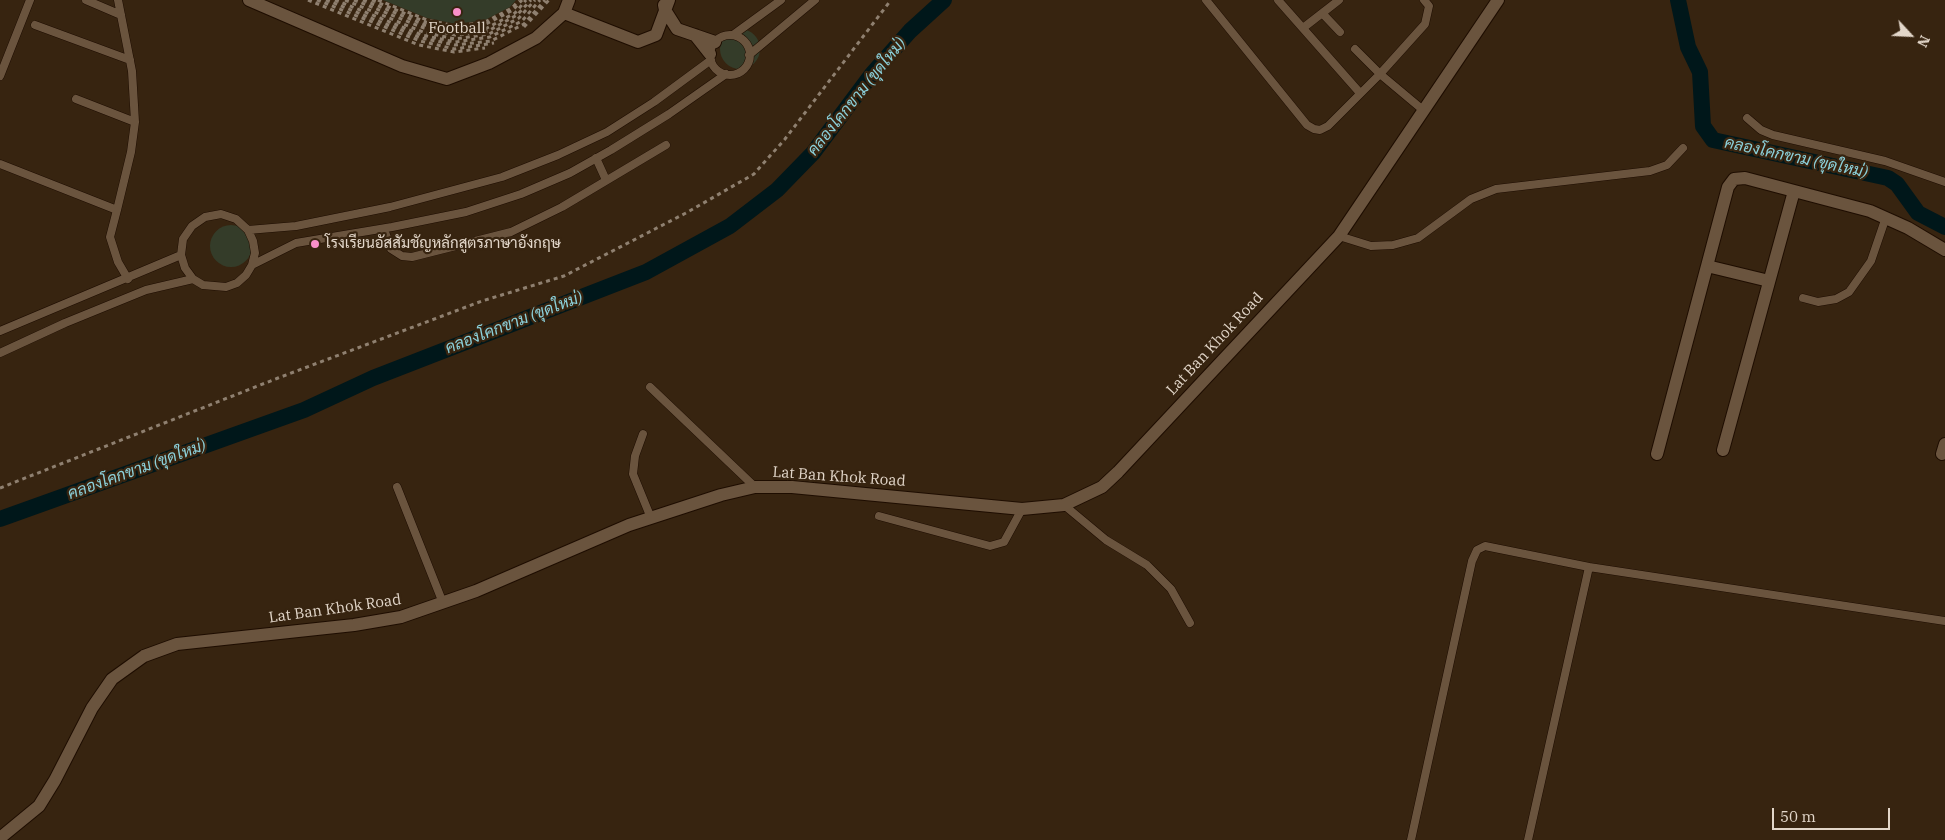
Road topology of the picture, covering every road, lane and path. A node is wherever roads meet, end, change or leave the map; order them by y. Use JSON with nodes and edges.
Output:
{"nodes":[{"id":1,"x":30,"y":0,"type":"edge"},
{"id":2,"x":86,"y":0,"type":"edge"},
{"id":3,"x":118,"y":0,"type":"edge"},
{"id":4,"x":249,"y":0,"type":"edge"},
{"id":5,"x":308,"y":0,"type":"edge"},
{"id":6,"x":317,"y":0,"type":"edge"},
{"id":7,"x":326,"y":0,"type":"edge"},
{"id":8,"x":335,"y":0,"type":"edge"},
{"id":9,"x":345,"y":0,"type":"edge"},
{"id":10,"x":354,"y":0,"type":"edge"},
{"id":11,"x":363,"y":0,"type":"edge"},
{"id":12,"x":372,"y":0,"type":"edge"},
{"id":13,"x":378,"y":0,"type":"edge"},
{"id":14,"x":520,"y":0,"type":"edge"},
{"id":15,"x":526,"y":0,"type":"edge"},
{"id":16,"x":531,"y":0,"type":"edge"},
{"id":17,"x":535,"y":0,"type":"edge"},
{"id":18,"x":540,"y":0,"type":"edge"},
{"id":19,"x":544,"y":0,"type":"edge"},
{"id":20,"x":549,"y":0,"type":"edge"},
{"id":21,"x":553,"y":0,"type":"edge"},
{"id":22,"x":569,"y":0,"type":"edge"},
{"id":23,"x":781,"y":0,"type":"edge"},
{"id":24,"x":815,"y":0,"type":"edge"},
{"id":25,"x":891,"y":0,"type":"edge"},
{"id":26,"x":1206,"y":0,"type":"edge"},
{"id":27,"x":1278,"y":0,"type":"edge"},
{"id":28,"x":1339,"y":0,"type":"edge"},
{"id":29,"x":1424,"y":0,"type":"edge"},
{"id":30,"x":1498,"y":0,"type":"edge"},
{"id":31,"x":666,"y":3,"type":"edge"},
{"id":32,"x":564,"y":13,"type":"junction"},
{"id":33,"x":1322,"y":14,"type":"junction"},
{"id":34,"x":121,"y":15,"type":"junction"},
{"id":35,"x":35,"y":25,"type":"dead end"},
{"id":36,"x":678,"y":28,"type":"junction"},
{"id":37,"x":1303,"y":28,"type":"junction"},
{"id":38,"x":1340,"y":32,"type":"dead end"},
{"id":39,"x":519,"y":34,"type":"dead end"},
{"id":40,"x":656,"y":35,"type":"junction"},
{"id":41,"x":733,"y":35,"type":"junction"},
{"id":42,"x":502,"y":43,"type":"dead end"},
{"id":43,"x":1355,"y":49,"type":"dead end"},
{"id":44,"x":712,"y":52,"type":"junction"},
{"id":45,"x":749,"y":55,"type":"junction"},
{"id":46,"x":130,"y":60,"type":"junction"},
{"id":47,"x":726,"y":74,"type":"junction"},
{"id":48,"x":1380,"y":74,"type":"junction"},
{"id":49,"x":0,"y":76,"type":"edge"},
{"id":50,"x":1360,"y":94,"type":"junction"},
{"id":51,"x":76,"y":99,"type":"dead end"},
{"id":52,"x":1423,"y":110,"type":"junction"},
{"id":53,"x":1748,"y":118,"type":"dead end"},
{"id":54,"x":135,"y":122,"type":"junction"},
{"id":55,"x":666,"y":145,"type":"dead end"},
{"id":56,"x":1683,"y":148,"type":"dead end"},
{"id":57,"x":596,"y":158,"type":"junction"},
{"id":58,"x":0,"y":164,"type":"edge"},
{"id":59,"x":606,"y":180,"type":"junction"},
{"id":60,"x":1945,"y":182,"type":"edge"},
{"id":61,"x":1794,"y":191,"type":"junction"},
{"id":62,"x":117,"y":210,"type":"junction"},
{"id":63,"x":1886,"y":217,"type":"junction"},
{"id":64,"x":384,"y":229,"type":"junction"},
{"id":65,"x":248,"y":230,"type":"junction"},
{"id":66,"x":1339,"y":236,"type":"junction"},
{"id":67,"x":1945,"y":250,"type":"edge"},
{"id":68,"x":181,"y":256,"type":"junction"},
{"id":69,"x":252,"y":265,"type":"junction"},
{"id":70,"x":1707,"y":266,"type":"junction"},
{"id":71,"x":128,"y":279,"type":"junction"},
{"id":72,"x":193,"y":279,"type":"junction"},
{"id":73,"x":1769,"y":281,"type":"junction"},
{"id":74,"x":1803,"y":298,"type":"dead end"},
{"id":75,"x":0,"y":331,"type":"edge"},
{"id":76,"x":0,"y":353,"type":"edge"},
{"id":77,"x":650,"y":387,"type":"dead end"},
{"id":78,"x":643,"y":434,"type":"dead end"},
{"id":79,"x":1723,"y":450,"type":"dead end"},
{"id":80,"x":1657,"y":454,"type":"dead end"},
{"id":81,"x":397,"y":487,"type":"dead end"},
{"id":82,"x":755,"y":487,"type":"junction"},
{"id":83,"x":0,"y":488,"type":"edge"},
{"id":84,"x":1064,"y":505,"type":"junction"},
{"id":85,"x":1022,"y":509,"type":"junction"},
{"id":86,"x":880,"y":516,"type":"dead end"},
{"id":87,"x":651,"y":518,"type":"junction"},
{"id":88,"x":1589,"y":567,"type":"junction"},
{"id":89,"x":444,"y":603,"type":"junction"},
{"id":90,"x":1945,"y":621,"type":"edge"},
{"id":91,"x":1190,"y":622,"type":"dead end"},
{"id":92,"x":0,"y":838,"type":"edge"},
{"id":93,"x":1411,"y":840,"type":"edge"},
{"id":94,"x":1528,"y":840,"type":"edge"}],
"edges":[{"from":1,"to":49,"type":"lane"},
{"from":2,"to":34,"type":"lane"},
{"from":3,"to":34,"type":"lane"},
{"from":4,"to":32,"type":"street"},
{"from":5,"to":42,"type":"path"},
{"from":6,"to":20,"type":"path"},
{"from":7,"to":19,"type":"path"},
{"from":8,"to":18,"type":"path"},
{"from":9,"to":17,"type":"path"},
{"from":10,"to":16,"type":"path"},
{"from":11,"to":15,"type":"path"},
{"from":12,"to":14,"type":"path"},
{"from":13,"to":14,"type":"path"},
{"from":21,"to":39,"type":"path"},
{"from":22,"to":32,"type":"street"},
{"from":23,"to":41,"type":"lane"},
{"from":24,"to":45,"type":"lane"},
{"from":25,"to":83,"type":"path"},
{"from":26,"to":50,"type":"lane"},
{"from":27,"to":37,"type":"lane"},
{"from":28,"to":33,"type":"lane"},
{"from":29,"to":48,"type":"lane"},
{"from":30,"to":52,"type":"street","name":"Lat Ban Khok Road"},
{"from":31,"to":36,"type":"street"},
{"from":31,"to":40,"type":"street"},
{"from":32,"to":40,"type":"street"},
{"from":33,"to":37,"type":"lane"},
{"from":33,"to":38,"type":"lane"},
{"from":34,"to":46,"type":"lane"},
{"from":35,"to":46,"type":"lane"},
{"from":36,"to":40,"type":"street"},
{"from":36,"to":44,"type":"street"},
{"from":37,"to":50,"type":"lane"},
{"from":41,"to":44,"type":"lane"},
{"from":41,"to":45,"type":"lane"},
{"from":43,"to":48,"type":"lane"},
{"from":44,"to":47,"type":"lane"},
{"from":44,"to":65,"type":"lane"},
{"from":45,"to":47,"type":"lane"},
{"from":46,"to":54,"type":"lane"},
{"from":47,"to":57,"type":"lane"},
{"from":48,"to":50,"type":"lane"},
{"from":48,"to":52,"type":"lane"},
{"from":51,"to":54,"type":"lane"},
{"from":52,"to":66,"type":"street","name":"Lat Ban Khok Road"},
{"from":53,"to":60,"type":"lane"},
{"from":54,"to":62,"type":"lane"},
{"from":55,"to":59,"type":"lane"},
{"from":56,"to":66,"type":"lane"},
{"from":57,"to":59,"type":"lane"},
{"from":57,"to":64,"type":"lane"},
{"from":58,"to":62,"type":"lane"},
{"from":59,"to":64,"type":"lane"},
{"from":61,"to":63,"type":"street"},
{"from":61,"to":70,"type":"street"},
{"from":61,"to":73,"type":"street"},
{"from":62,"to":71,"type":"lane"},
{"from":63,"to":67,"type":"street"},
{"from":63,"to":74,"type":"lane"},
{"from":64,"to":69,"type":"lane"},
{"from":65,"to":68,"type":"lane"},
{"from":65,"to":69,"type":"lane"},
{"from":66,"to":84,"type":"street","name":"Lat Ban Khok Road"},
{"from":68,"to":71,"type":"lane"},
{"from":68,"to":72,"type":"lane"},
{"from":69,"to":72,"type":"lane"},
{"from":70,"to":73,"type":"street"},
{"from":70,"to":80,"type":"street"},
{"from":71,"to":75,"type":"lane"},
{"from":72,"to":76,"type":"lane"},
{"from":73,"to":79,"type":"street"},
{"from":77,"to":82,"type":"lane"},
{"from":78,"to":87,"type":"lane"},
{"from":81,"to":89,"type":"lane"},
{"from":82,"to":85,"type":"street","name":"Lat Ban Khok Road"},
{"from":82,"to":87,"type":"street","name":"Lat Ban Khok Road"},
{"from":84,"to":85,"type":"street","name":"Lat Ban Khok Road"},
{"from":84,"to":91,"type":"lane"},
{"from":85,"to":86,"type":"lane"},
{"from":87,"to":89,"type":"street","name":"Lat Ban Khok Road"},
{"from":88,"to":90,"type":"lane"},
{"from":88,"to":93,"type":"lane"},
{"from":88,"to":94,"type":"lane"},
{"from":89,"to":92,"type":"street","name":"Lat Ban Khok Road"}]}
